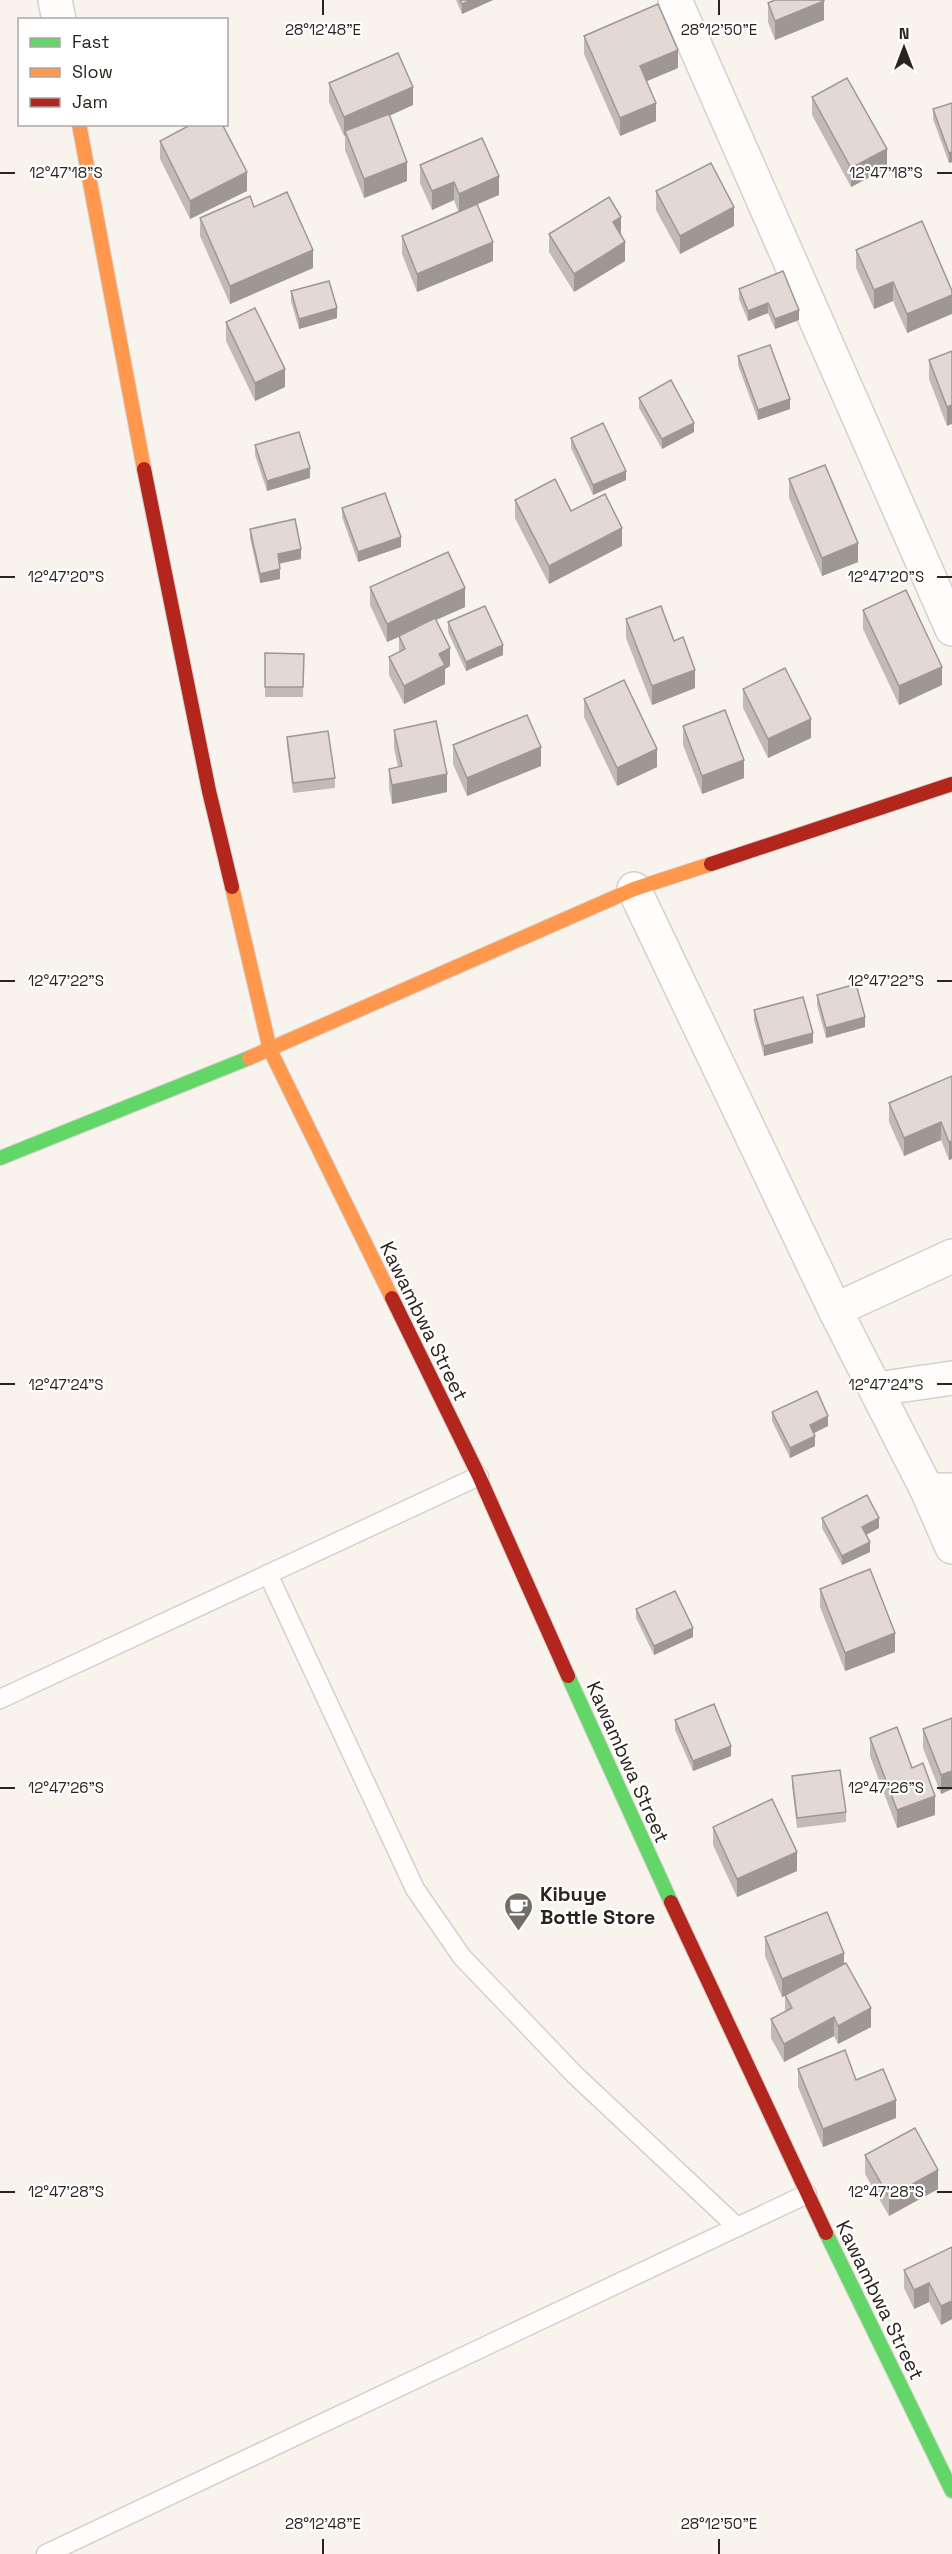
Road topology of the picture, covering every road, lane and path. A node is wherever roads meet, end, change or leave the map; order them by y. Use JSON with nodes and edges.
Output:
{"nodes":[{"id":1,"x":55,"y":0,"type":"edge"},
{"id":2,"x":675,"y":0,"type":"edge"},
{"id":3,"x":59,"y":18,"type":"edge"},
{"id":4,"x":79,"y":126,"type":"edge"},
{"id":5,"x":952,"y":629,"type":"edge"},
{"id":6,"x":952,"y":784,"type":"edge"},
{"id":7,"x":634,"y":889,"type":"junction"},
{"id":8,"x":270,"y":1050,"type":"junction"},
{"id":9,"x":0,"y":1158,"type":"edge"},
{"id":10,"x":952,"y":1256,"type":"edge"},
{"id":11,"x":835,"y":1310,"type":"junction"},
{"id":12,"x":952,"y":1378,"type":"edge"},
{"id":13,"x":877,"y":1389,"type":"junction"},
{"id":14,"x":479,"y":1476,"type":"junction"},
{"id":15,"x":940,"y":1490,"type":"edge"},
{"id":16,"x":952,"y":1547,"type":"edge"},
{"id":17,"x":267,"y":1574,"type":"junction"},
{"id":18,"x":0,"y":1699,"type":"edge"},
{"id":19,"x":807,"y":2194,"type":"junction"},
{"id":20,"x":737,"y":2227,"type":"junction"},
{"id":21,"x":952,"y":2491,"type":"edge"},
{"id":22,"x":46,"y":2554,"type":"edge"}],
"edges":[{"from":1,"to":3,"type":"street"},
{"from":2,"to":5,"type":"street"},
{"from":4,"to":8,"type":"street","name":"Kawambwa Street"},
{"from":6,"to":7,"type":"street"},
{"from":7,"to":8,"type":"street"},
{"from":7,"to":11,"type":"street"},
{"from":8,"to":9,"type":"street"},
{"from":8,"to":14,"type":"street","name":"Kawambwa Street"},
{"from":10,"to":11,"type":"street"},
{"from":11,"to":13,"type":"street"},
{"from":12,"to":13,"type":"street"},
{"from":13,"to":15,"type":"street"},
{"from":14,"to":17,"type":"lane"},
{"from":14,"to":19,"type":"street","name":"Kawambwa Street"},
{"from":15,"to":16,"type":"street"},
{"from":17,"to":18,"type":"lane"},
{"from":17,"to":20,"type":"lane"},
{"from":19,"to":20,"type":"lane"},
{"from":19,"to":21,"type":"street","name":"Kawambwa Street"},
{"from":20,"to":22,"type":"lane"}]}
